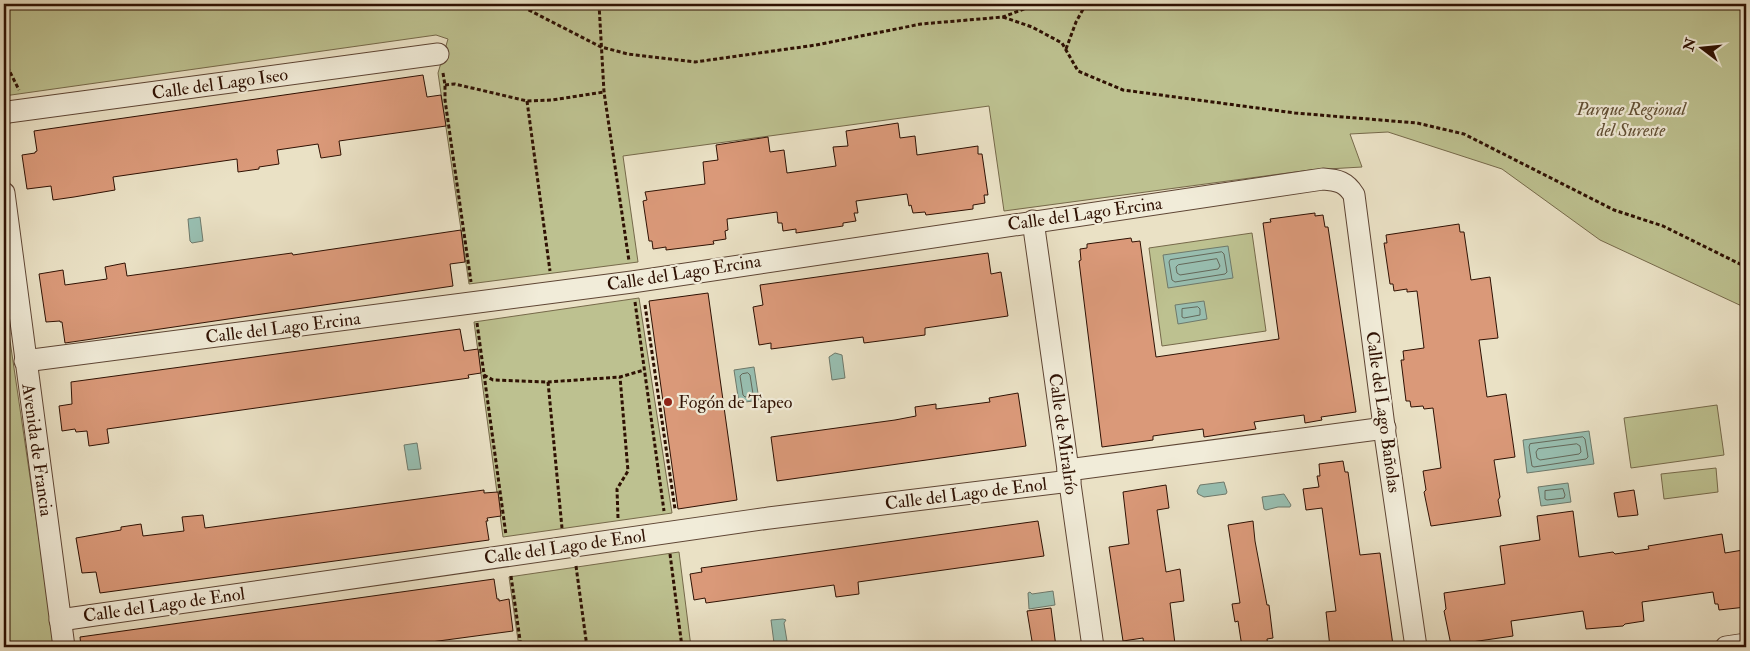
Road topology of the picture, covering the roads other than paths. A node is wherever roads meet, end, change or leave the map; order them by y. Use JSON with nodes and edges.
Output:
{"nodes":[{"id":1,"x":438,"y":54,"type":"road end"},
{"id":2,"x":4,"y":114,"type":"edge"},
{"id":3,"x":1342,"y":182,"type":"joint"},
{"id":4,"x":4,"y":193,"type":"edge"},
{"id":5,"x":1034,"y":221,"type":"junction"},
{"id":6,"x":25,"y":361,"type":"junction"},
{"id":7,"x":1385,"y":428,"type":"junction"},
{"id":8,"x":1069,"y":476,"type":"junction"},
{"id":9,"x":60,"y":620,"type":"junction"},
{"id":10,"x":1746,"y":644,"type":"edge"},
{"id":11,"x":64,"y":647,"type":"edge"},
{"id":12,"x":1093,"y":647,"type":"edge"},
{"id":13,"x":1416,"y":647,"type":"edge"},
{"id":14,"x":1726,"y":647,"type":"edge"}],
"edges":[{"from":1,"to":2,"type":"street","name":"Calle del Lago Iseo"},
{"from":3,"to":5,"type":"street","name":"Calle del Lago Ercina"},
{"from":3,"to":7,"type":"street","name":"Calle del Lago Bañolas"},
{"from":4,"to":6,"type":"street","name":"Avenida de Francia"},
{"from":5,"to":6,"type":"street","name":"Calle del Lago Ercina"},
{"from":5,"to":8,"type":"street","name":"Calle de Miralrío"},
{"from":6,"to":9,"type":"street","name":"Avenida de Francia"},
{"from":7,"to":8,"type":"street","name":"Calle del Lago de Enol"},
{"from":7,"to":13,"type":"street","name":"Calle del Lago Bañolas"},
{"from":8,"to":9,"type":"street","name":"Calle del Lago de Enol"},
{"from":8,"to":12,"type":"street","name":"Calle de Miralrío"},
{"from":9,"to":11,"type":"street","name":"Avenida de Francia"},
{"from":10,"to":14,"type":"street"}]}
